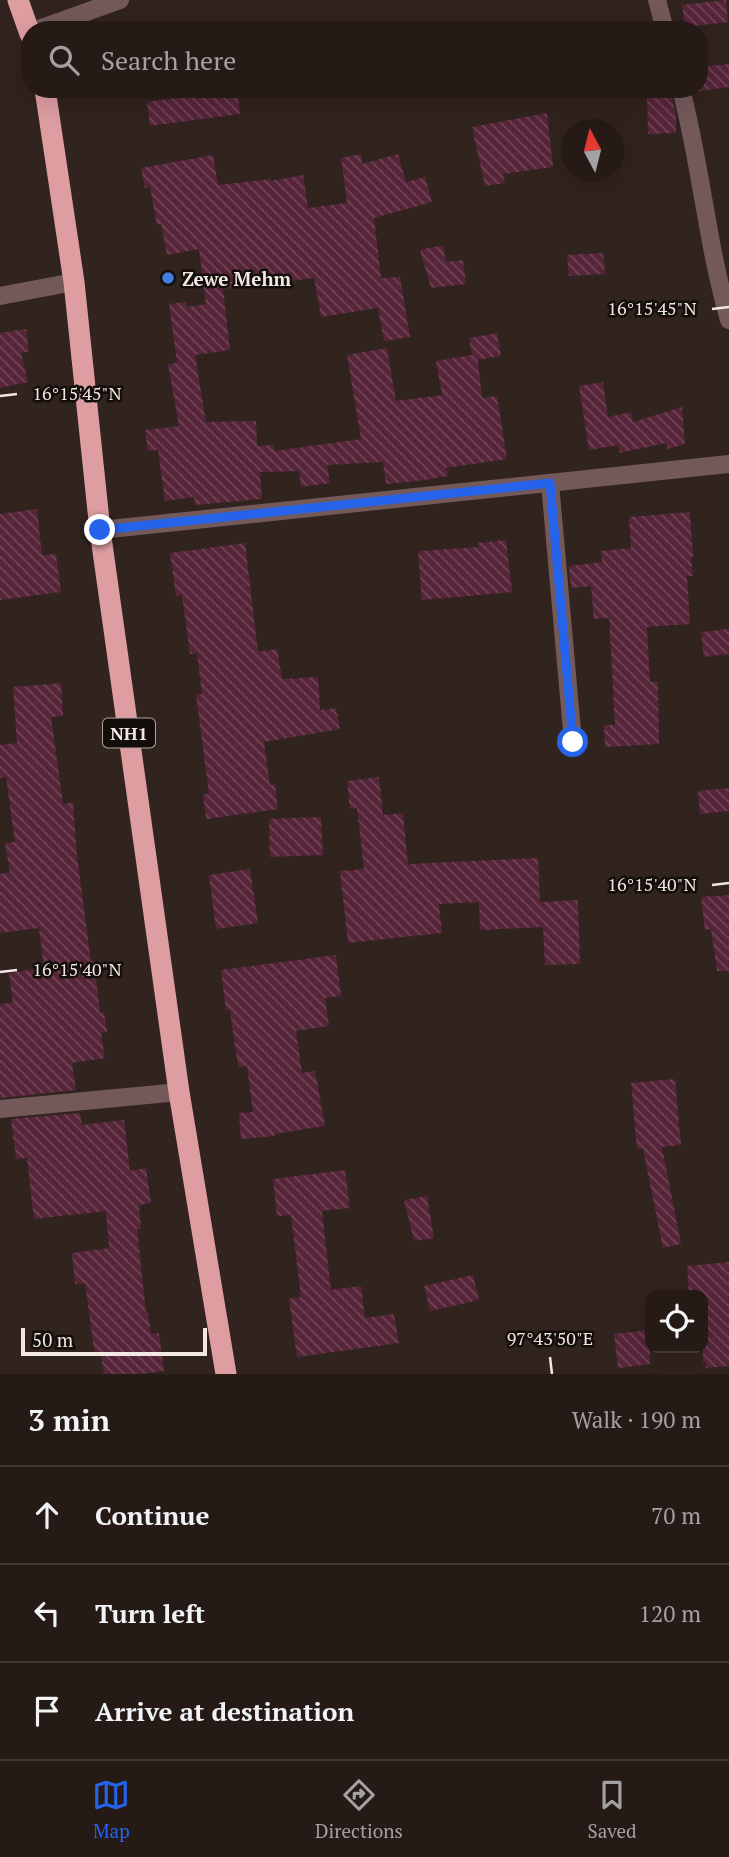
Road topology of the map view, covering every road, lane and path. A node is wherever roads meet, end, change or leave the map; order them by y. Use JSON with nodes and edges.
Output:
{"nodes":[{"id":1,"x":18,"y":0,"type":"edge"},
{"id":2,"x":120,"y":0,"type":"edge"},
{"id":3,"x":657,"y":0,"type":"edge"},
{"id":4,"x":26,"y":21,"type":"edge"},
{"id":5,"x":61,"y":21,"type":"edge"},
{"id":6,"x":663,"y":21,"type":"edge"},
{"id":7,"x":46,"y":98,"type":"edge"},
{"id":8,"x":683,"y":98,"type":"edge"},
{"id":9,"x":74,"y":282,"type":"junction"},
{"id":10,"x":0,"y":296,"type":"edge"},
{"id":11,"x":729,"y":320,"type":"edge"},
{"id":12,"x":729,"y":464,"type":"edge"},
{"id":13,"x":550,"y":483,"type":"junction"},
{"id":14,"x":100,"y":530,"type":"junction"},
{"id":15,"x":573,"y":742,"type":"dead end"},
{"id":16,"x":179,"y":1092,"type":"junction"},
{"id":17,"x":0,"y":1109,"type":"edge"},
{"id":18,"x":226,"y":1374,"type":"edge"}],
"edges":[{"from":1,"to":4,"type":"highway"},
{"from":2,"to":5,"type":"street"},
{"from":3,"to":6,"type":"street"},
{"from":7,"to":9,"type":"highway","number":"NH1"},
{"from":8,"to":11,"type":"street"},
{"from":9,"to":10,"type":"street"},
{"from":9,"to":14,"type":"highway","number":"NH1"},
{"from":12,"to":13,"type":"street"},
{"from":13,"to":14,"type":"street"},
{"from":13,"to":15,"type":"street"},
{"from":14,"to":16,"type":"highway","number":"NH1"},
{"from":16,"to":17,"type":"street"},
{"from":16,"to":18,"type":"highway","number":"NH1"}]}
